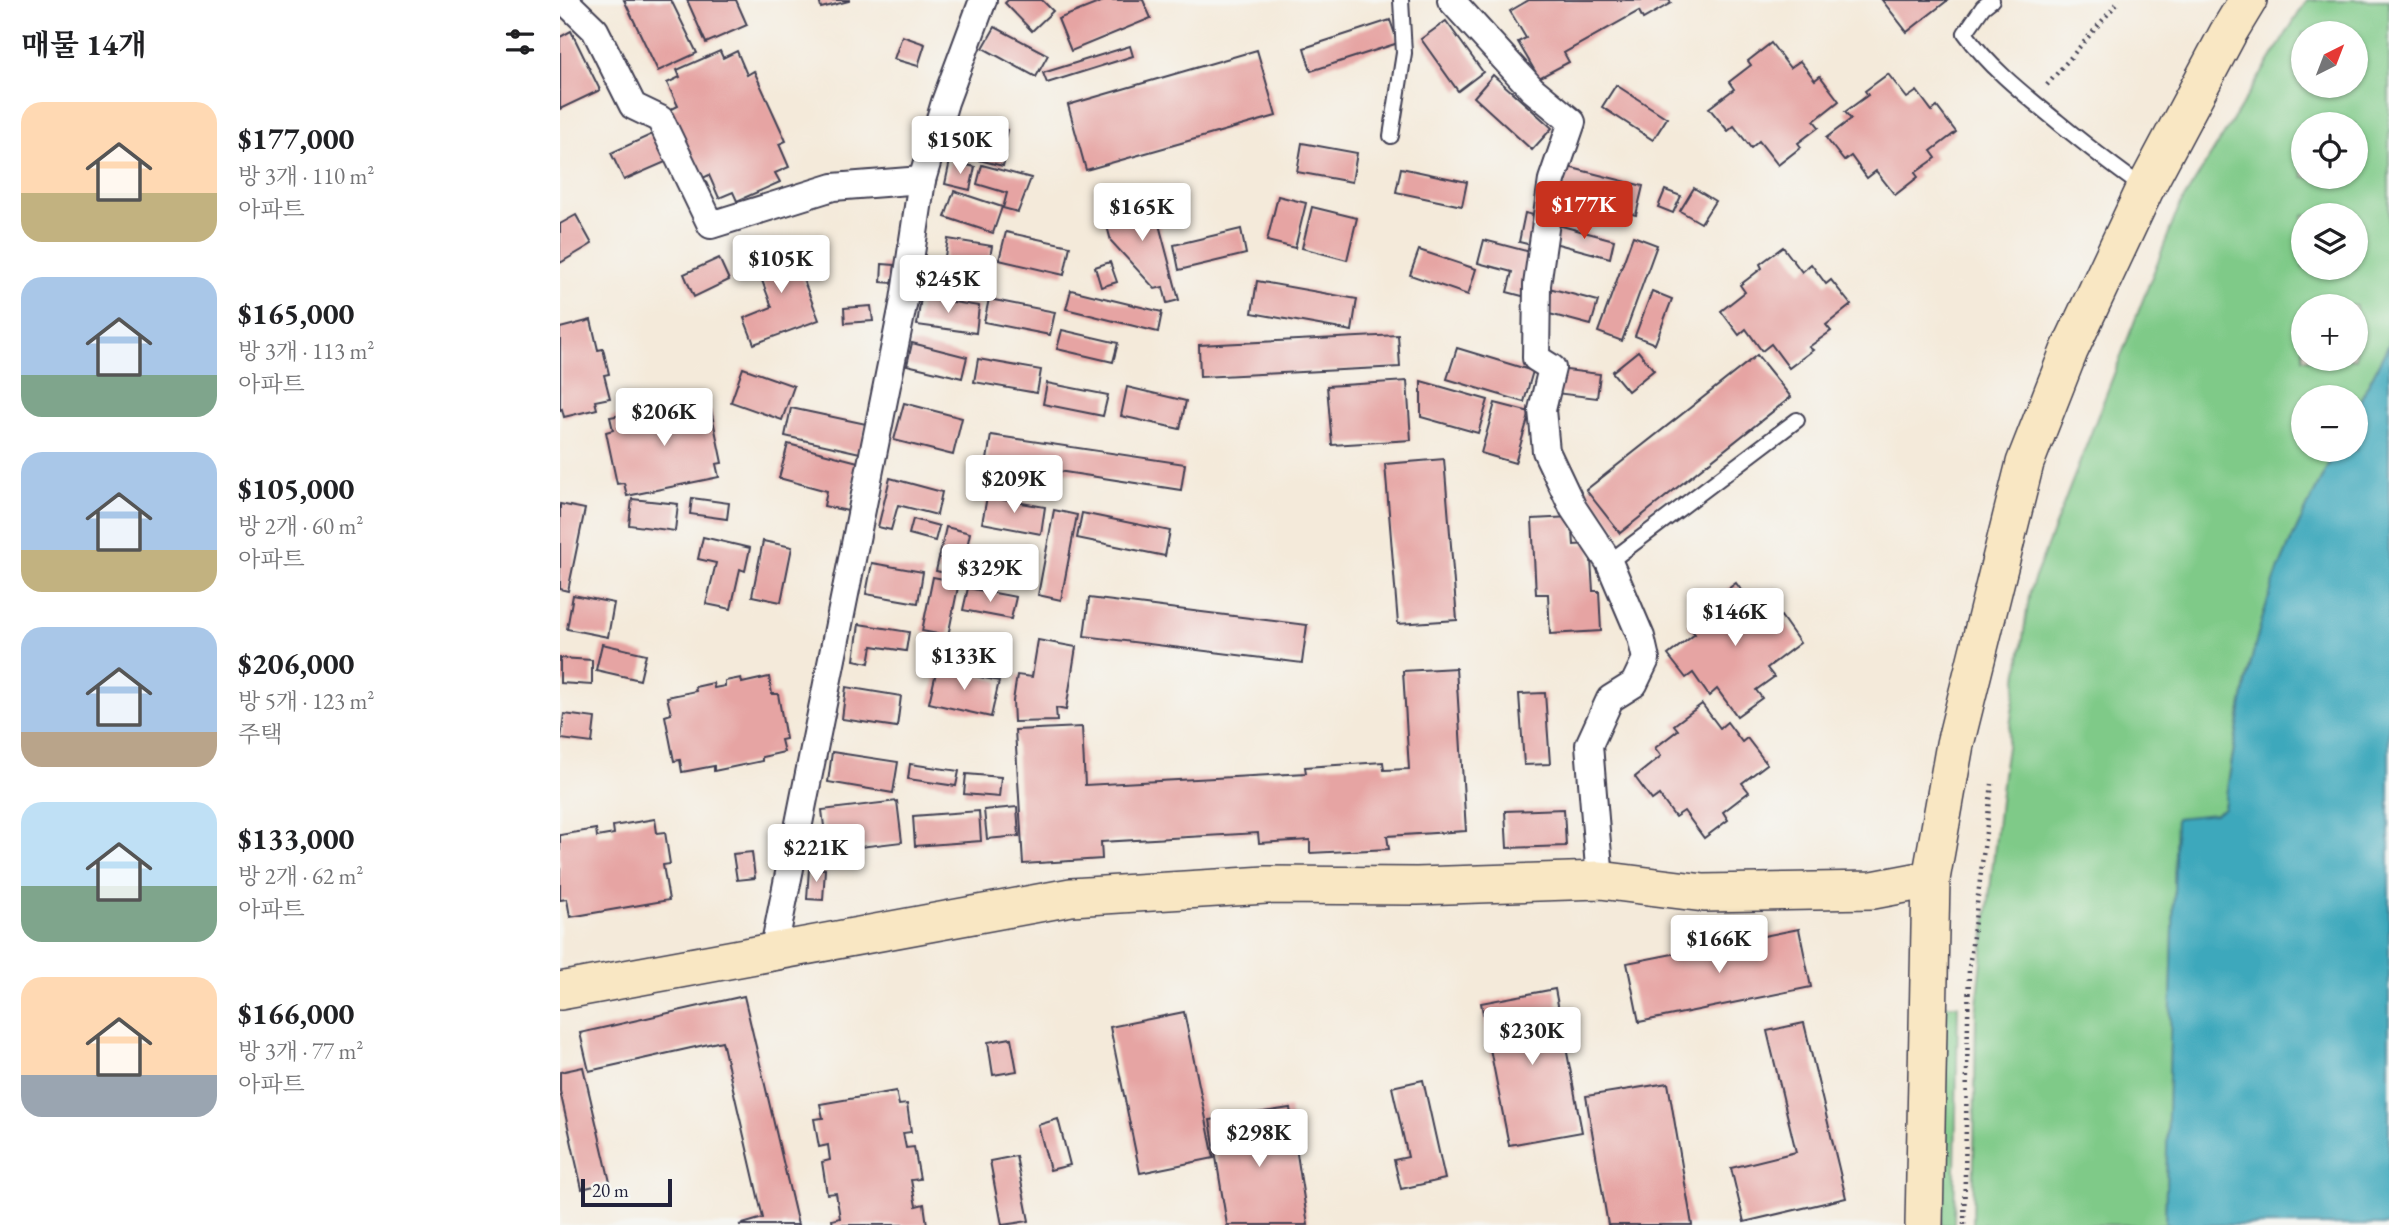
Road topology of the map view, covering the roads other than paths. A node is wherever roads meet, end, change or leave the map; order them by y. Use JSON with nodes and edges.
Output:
{"nodes":[{"id":1,"x":564,"y":0,"type":"edge"},
{"id":2,"x":982,"y":0,"type":"edge"},
{"id":3,"x":1401,"y":0,"type":"edge"},
{"id":4,"x":1451,"y":0,"type":"edge"},
{"id":5,"x":1992,"y":0,"type":"edge"},
{"id":6,"x":2248,"y":0,"type":"edge"},
{"id":7,"x":1391,"y":136,"type":"dead end"},
{"id":8,"x":922,"y":180,"type":"junction"},
{"id":9,"x":2146,"y":189,"type":"junction"},
{"id":10,"x":1797,"y":420,"type":"dead end"},
{"id":11,"x":1609,"y":562,"type":"junction"},
{"id":12,"x":1931,"y":879,"type":"junction"},
{"id":13,"x":1600,"y":880,"type":"junction"},
{"id":14,"x":773,"y":953,"type":"junction"},
{"id":15,"x":560,"y":991,"type":"edge"},
{"id":16,"x":1924,"y":1225,"type":"edge"}],
"edges":[{"from":1,"to":8,"type":"street"},
{"from":2,"to":8,"type":"street"},
{"from":3,"to":7,"type":"lane"},
{"from":4,"to":11,"type":"street"},
{"from":5,"to":9,"type":"lane"},
{"from":6,"to":9,"type":"main road"},
{"from":8,"to":14,"type":"street"},
{"from":9,"to":12,"type":"main road"},
{"from":10,"to":11,"type":"lane"},
{"from":11,"to":13,"type":"street"},
{"from":12,"to":13,"type":"main road"},
{"from":12,"to":16,"type":"main road"},
{"from":13,"to":14,"type":"main road"},
{"from":14,"to":15,"type":"main road"}]}
